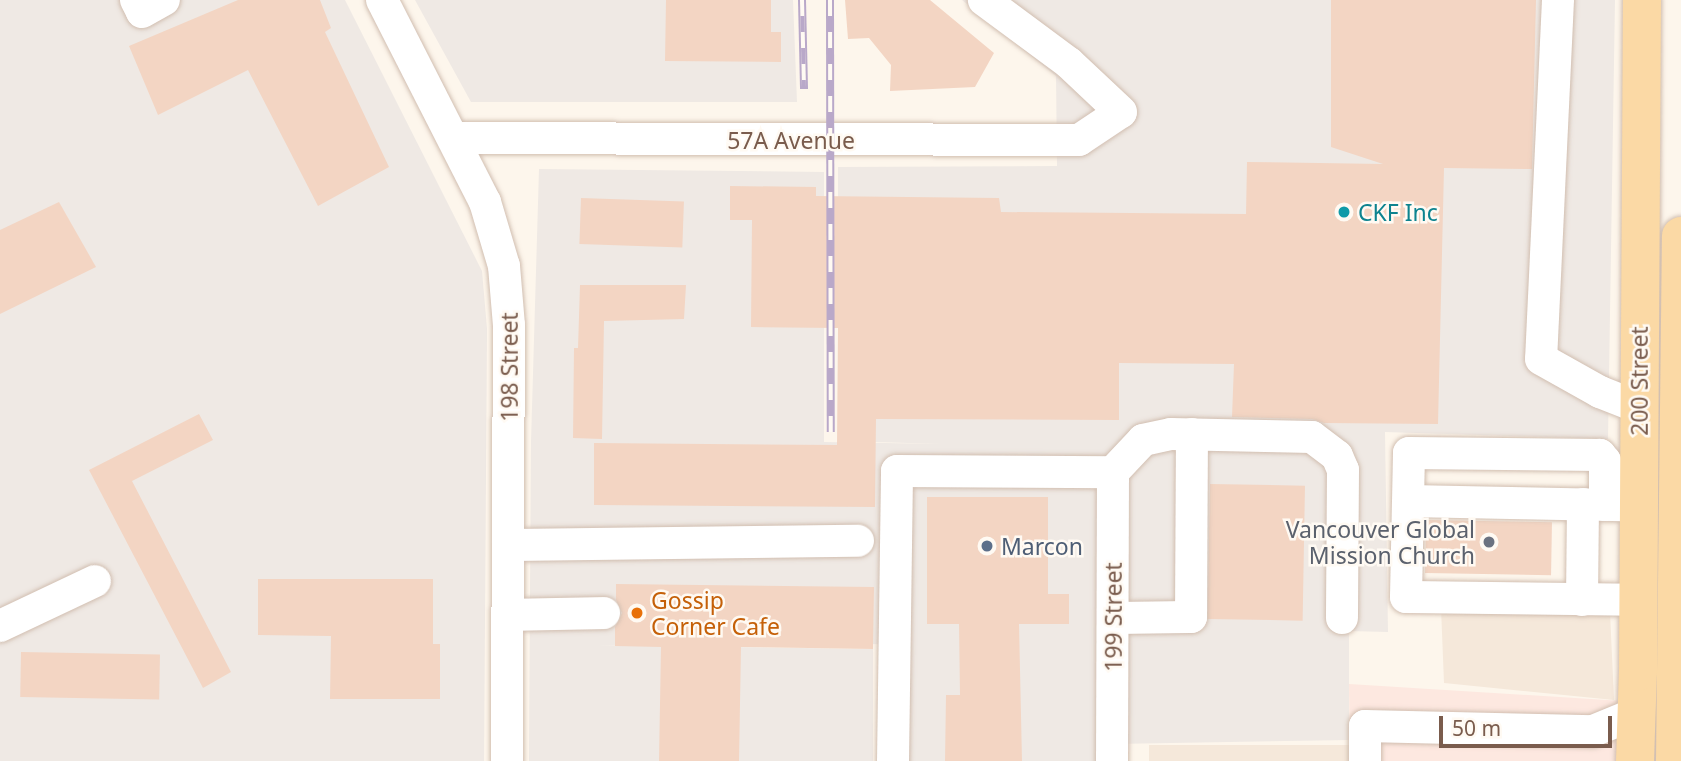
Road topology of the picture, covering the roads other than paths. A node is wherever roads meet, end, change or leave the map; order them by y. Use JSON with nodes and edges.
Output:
{"nodes":[{"id":1,"x":136,"y":0,"type":"edge"},
{"id":2,"x":164,"y":0,"type":"edge"},
{"id":3,"x":382,"y":0,"type":"edge"},
{"id":4,"x":984,"y":0,"type":"edge"},
{"id":5,"x":1558,"y":0,"type":"edge"},
{"id":6,"x":1642,"y":0,"type":"edge"},
{"id":7,"x":453,"y":138,"type":"junction"},
{"id":8,"x":1681,"y":236,"type":"edge"},
{"id":9,"x":1639,"y":275,"type":"junction"},
{"id":10,"x":1681,"y":276,"type":"edge"},
{"id":11,"x":1638,"y":407,"type":"junction"},
{"id":12,"x":1192,"y":434,"type":"junction"},
{"id":13,"x":1113,"y":472,"type":"junction"},
{"id":14,"x":1409,"y":501,"type":"junction"},
{"id":15,"x":1609,"y":505,"type":"junction"},
{"id":16,"x":858,"y":541,"type":"dead end"},
{"id":17,"x":508,"y":545,"type":"junction"},
{"id":18,"x":95,"y":581,"type":"dead end"},
{"id":19,"x":1582,"y":600,"type":"junction"},
{"id":20,"x":1638,"y":600,"type":"junction"},
{"id":21,"x":604,"y":613,"type":"dead end"},
{"id":22,"x":508,"y":615,"type":"junction"},
{"id":23,"x":1114,"y":618,"type":"junction"},
{"id":24,"x":1342,"y":618,"type":"dead end"},
{"id":25,"x":0,"y":626,"type":"edge"},
{"id":26,"x":1637,"y":713,"type":"junction"},
{"id":27,"x":507,"y":761,"type":"edge"},
{"id":28,"x":893,"y":761,"type":"edge"},
{"id":29,"x":1112,"y":761,"type":"edge"},
{"id":30,"x":1365,"y":761,"type":"edge"},
{"id":31,"x":1635,"y":761,"type":"edge"},
{"id":32,"x":1675,"y":761,"type":"edge"}],
"edges":[{"from":1,"to":2,"type":"street"},
{"from":3,"to":7,"type":"street","name":"198 Street"},
{"from":4,"to":7,"type":"street","name":"57A Avenue"},
{"from":5,"to":11,"type":"street"},
{"from":6,"to":9,"type":"main road","name":"200 Street"},
{"from":7,"to":17,"type":"street","name":"198 Street"},
{"from":8,"to":10,"type":"main road","name":"200 Street"},
{"from":9,"to":10,"type":"street"},
{"from":9,"to":11,"type":"main road","name":"200 Street"},
{"from":10,"to":32,"type":"main road","name":"200 Street"},
{"from":11,"to":15,"type":"main road","name":"200 Street"},
{"from":12,"to":13,"type":"street"},
{"from":12,"to":23,"type":"street"},
{"from":12,"to":24,"type":"street"},
{"from":13,"to":23,"type":"street","name":"199 Street"},
{"from":13,"to":28,"type":"street"},
{"from":14,"to":15,"type":"street"},
{"from":14,"to":15,"type":"street"},
{"from":14,"to":19,"type":"street"},
{"from":15,"to":19,"type":"street"},
{"from":15,"to":20,"type":"main road","name":"200 Street"},
{"from":16,"to":17,"type":"street"},
{"from":17,"to":22,"type":"street","name":"198 Street"},
{"from":18,"to":25,"type":"street"},
{"from":19,"to":20,"type":"street"},
{"from":20,"to":26,"type":"main road","name":"200 Street"},
{"from":21,"to":22,"type":"street"},
{"from":22,"to":27,"type":"street","name":"198 Street"},
{"from":23,"to":29,"type":"street","name":"199 Street"},
{"from":26,"to":30,"type":"street"},
{"from":26,"to":31,"type":"main road","name":"200 Street"}]}
